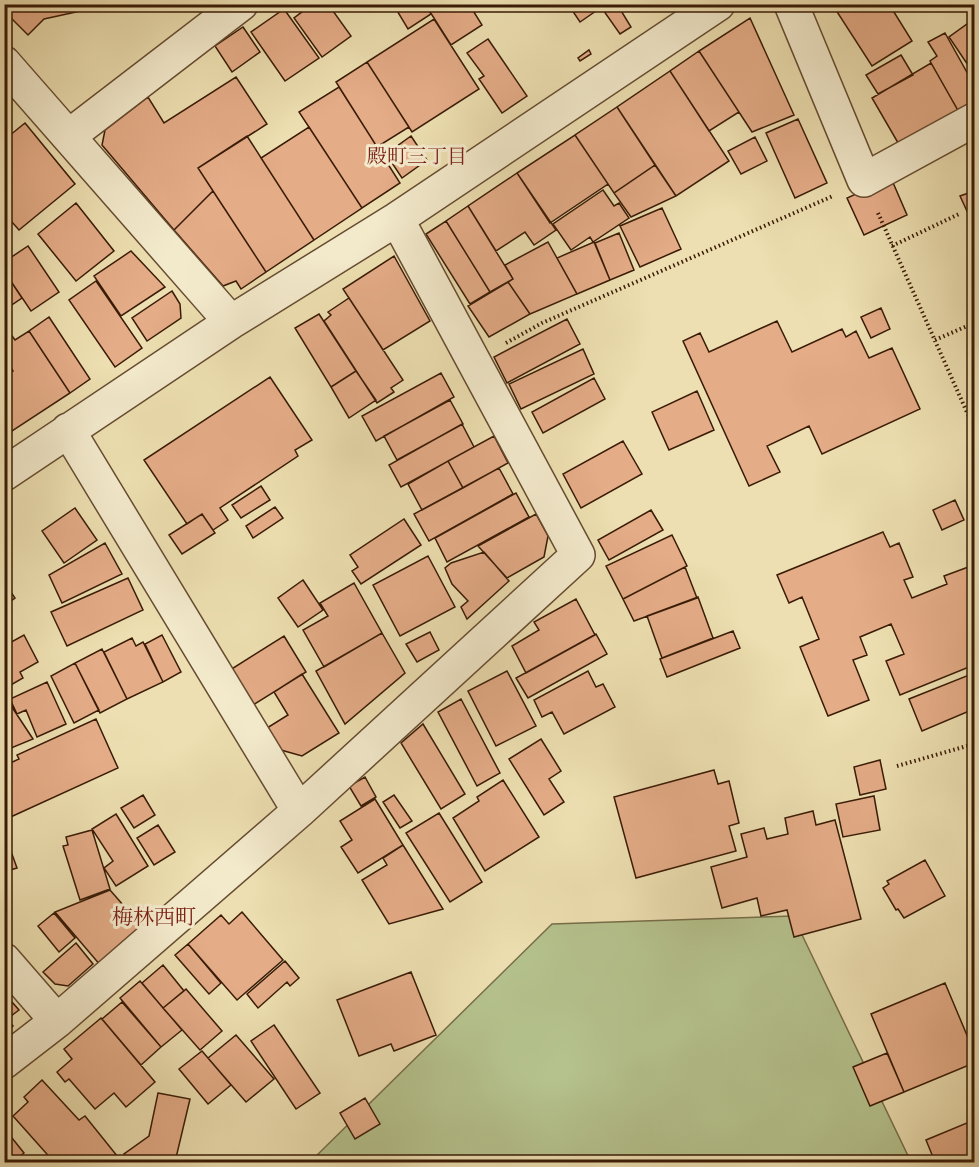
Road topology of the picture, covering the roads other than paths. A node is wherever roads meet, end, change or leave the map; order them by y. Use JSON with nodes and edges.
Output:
{"nodes":[{"id":1,"x":241,"y":4,"type":"edge"},
{"id":2,"x":718,"y":4,"type":"edge"},
{"id":3,"x":791,"y":4,"type":"edge"},
{"id":4,"x":4,"y":63,"type":"edge"},
{"id":5,"x":975,"y":120,"type":"edge"},
{"id":6,"x":69,"y":136,"type":"junction"},
{"id":7,"x":397,"y":219,"type":"junction"},
{"id":8,"x":231,"y":322,"type":"junction"},
{"id":9,"x":68,"y":430,"type":"junction"},
{"id":10,"x":4,"y":474,"type":"edge"},
{"id":11,"x":299,"y":811,"type":"junction"},
{"id":12,"x":4,"y":960,"type":"edge"},
{"id":13,"x":57,"y":1021,"type":"junction"},
{"id":14,"x":4,"y":1062,"type":"edge"}],
"edges":[{"from":1,"to":6,"type":"street"},
{"from":2,"to":7,"type":"street"},
{"from":3,"to":5,"type":"street"},
{"from":4,"to":6,"type":"street"},
{"from":6,"to":8,"type":"street"},
{"from":7,"to":8,"type":"street"},
{"from":7,"to":11,"type":"street"},
{"from":8,"to":9,"type":"street"},
{"from":9,"to":10,"type":"street"},
{"from":9,"to":11,"type":"street"},
{"from":11,"to":13,"type":"street"},
{"from":12,"to":13,"type":"street"},
{"from":13,"to":14,"type":"street"}]}
